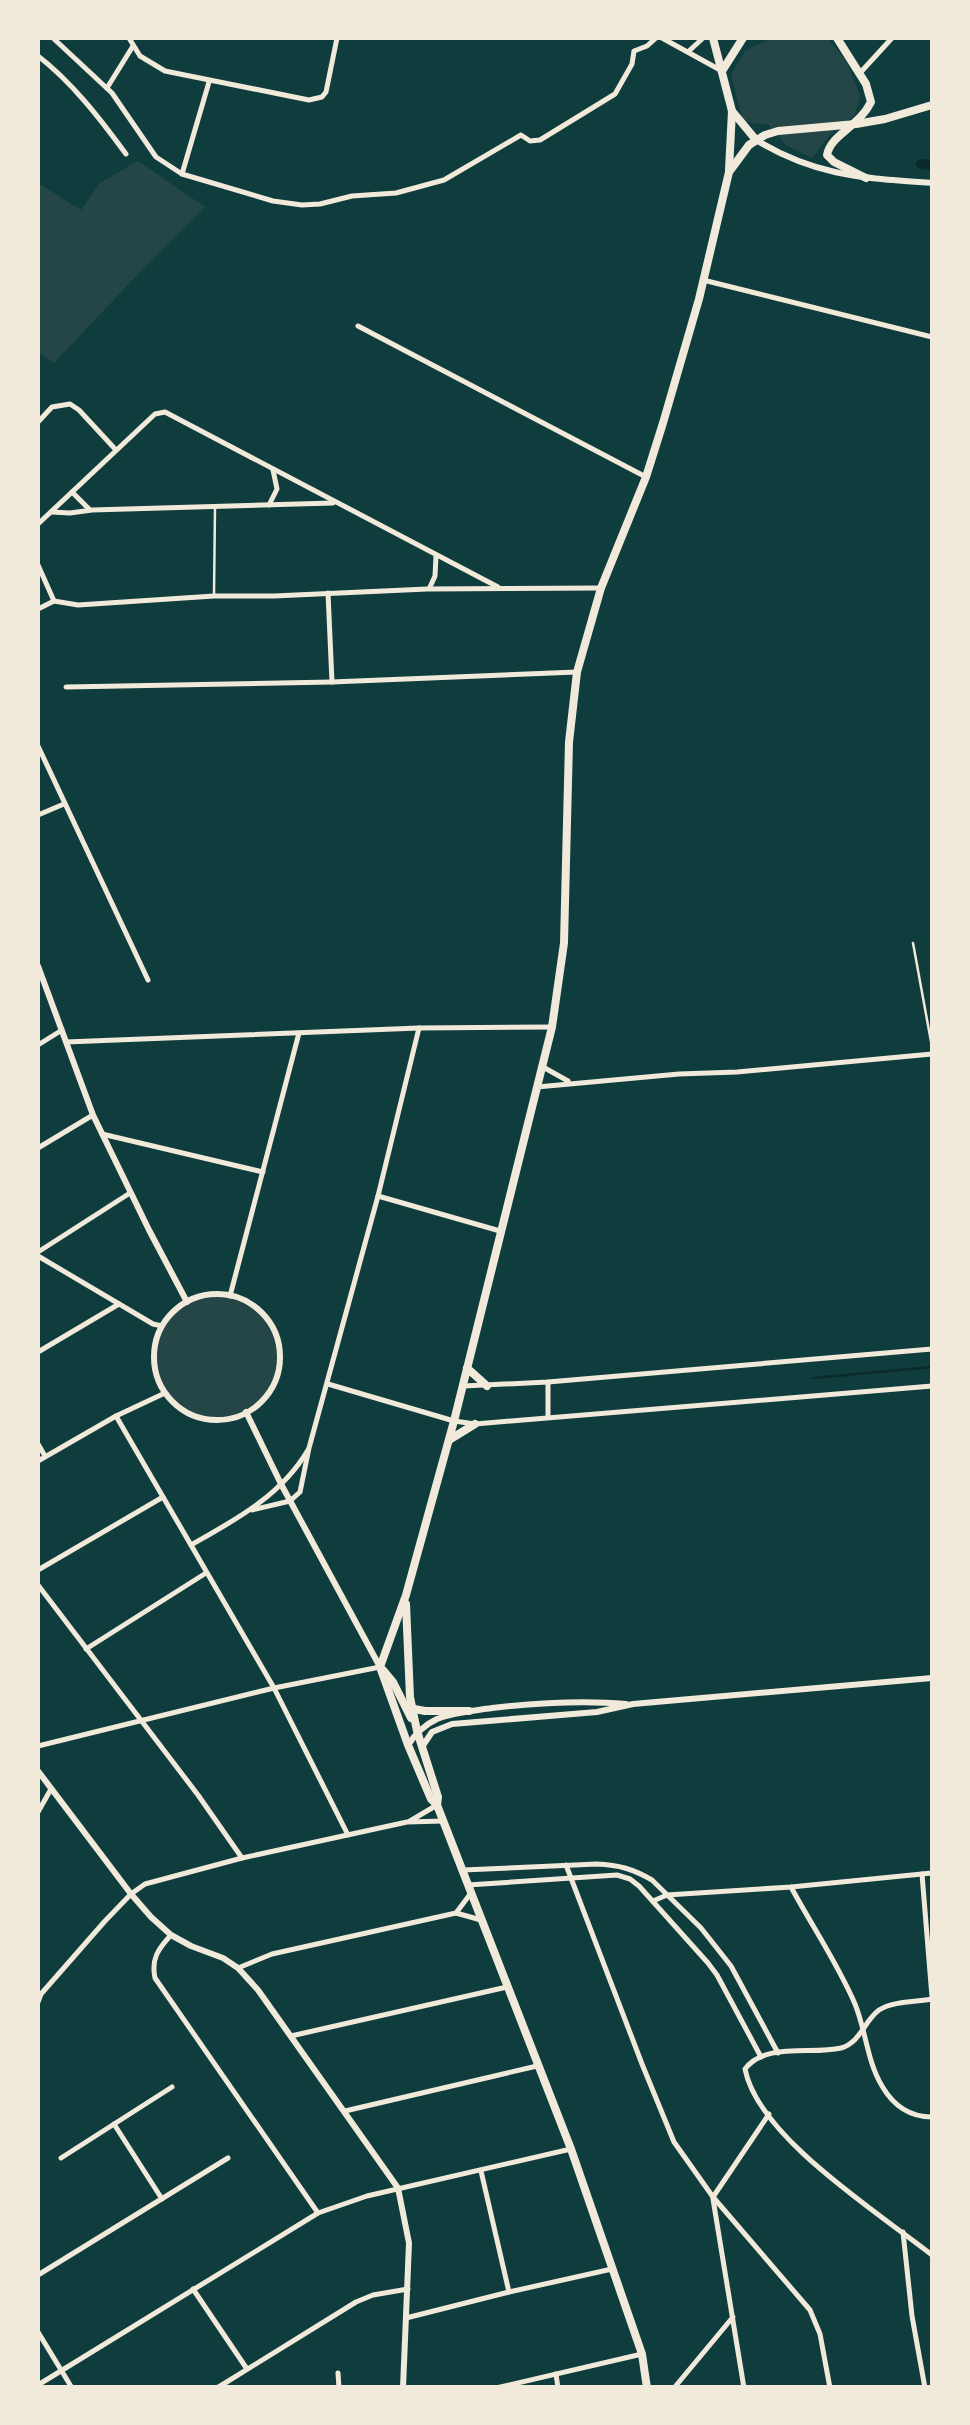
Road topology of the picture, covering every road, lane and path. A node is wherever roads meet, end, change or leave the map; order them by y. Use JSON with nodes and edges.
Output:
{"nodes":[{"id":1,"x":54,"y":38,"type":"edge"},
{"id":2,"x":129,"y":38,"type":"edge"},
{"id":3,"x":337,"y":38,"type":"edge"},
{"id":4,"x":635,"y":38,"type":"edge"},
{"id":5,"x":659,"y":38,"type":"edge"},
{"id":6,"x":704,"y":38,"type":"edge"},
{"id":7,"x":712,"y":38,"type":"edge"},
{"id":8,"x":742,"y":38,"type":"edge"},
{"id":9,"x":837,"y":38,"type":"edge"},
{"id":10,"x":892,"y":38,"type":"edge"},
{"id":11,"x":134,"y":46,"type":"junction"},
{"id":12,"x":634,"y":51,"type":"junction"},
{"id":13,"x":689,"y":52,"type":"junction"},
{"id":14,"x":38,"y":56,"type":"edge"},
{"id":15,"x":722,"y":71,"type":"junction"},
{"id":16,"x":860,"y":74,"type":"junction"},
{"id":17,"x":209,"y":82,"type":"junction"},
{"id":18,"x":107,"y":88,"type":"junction"},
{"id":19,"x":932,"y":105,"type":"edge"},
{"id":20,"x":732,"y":111,"type":"junction"},
{"id":21,"x":856,"y":124,"type":"junction"},
{"id":22,"x":756,"y":140,"type":"junction"},
{"id":23,"x":126,"y":154,"type":"dead end"},
{"id":24,"x":728,"y":172,"type":"junction"},
{"id":25,"x":182,"y":174,"type":"junction"},
{"id":26,"x":866,"y":178,"type":"junction"},
{"id":27,"x":932,"y":184,"type":"edge"},
{"id":28,"x":703,"y":280,"type":"junction"},
{"id":29,"x":358,"y":326,"type":"dead end"},
{"id":30,"x":932,"y":337,"type":"edge"},
{"id":31,"x":38,"y":422,"type":"edge"},
{"id":32,"x":116,"y":450,"type":"junction"},
{"id":33,"x":273,"y":470,"type":"junction"},
{"id":34,"x":646,"y":476,"type":"junction"},
{"id":35,"x":72,"y":492,"type":"junction"},
{"id":36,"x":336,"y":503,"type":"junction"},
{"id":37,"x":269,"y":505,"type":"junction"},
{"id":38,"x":216,"y":506,"type":"junction"},
{"id":39,"x":92,"y":510,"type":"junction"},
{"id":40,"x":51,"y":512,"type":"junction"},
{"id":41,"x":38,"y":524,"type":"edge"},
{"id":42,"x":436,"y":556,"type":"junction"},
{"id":43,"x":38,"y":565,"type":"edge"},
{"id":44,"x":601,"y":588,"type":"junction"},
{"id":45,"x":427,"y":589,"type":"junction"},
{"id":46,"x":502,"y":589,"type":"junction"},
{"id":47,"x":328,"y":592,"type":"junction"},
{"id":48,"x":214,"y":596,"type":"junction"},
{"id":49,"x":54,"y":601,"type":"junction"},
{"id":50,"x":38,"y":609,"type":"edge"},
{"id":51,"x":578,"y":672,"type":"junction"},
{"id":52,"x":332,"y":682,"type":"junction"},
{"id":53,"x":66,"y":687,"type":"dead end"},
{"id":54,"x":38,"y":746,"type":"edge"},
{"id":55,"x":64,"y":804,"type":"junction"},
{"id":56,"x":38,"y":815,"type":"edge"},
{"id":57,"x":913,"y":944,"type":"dead end"},
{"id":58,"x":38,"y":966,"type":"edge"},
{"id":59,"x":148,"y":980,"type":"dead end"},
{"id":60,"x":552,"y":1027,"type":"junction"},
{"id":61,"x":418,"y":1028,"type":"junction"},
{"id":62,"x":62,"y":1030,"type":"junction"},
{"id":63,"x":299,"y":1032,"type":"junction"},
{"id":64,"x":66,"y":1042,"type":"junction"},
{"id":65,"x":38,"y":1045,"type":"edge"},
{"id":66,"x":932,"y":1050,"type":"edge"},
{"id":67,"x":542,"y":1067,"type":"junction"},
{"id":68,"x":571,"y":1083,"type":"junction"},
{"id":69,"x":536,"y":1087,"type":"junction"},
{"id":70,"x":93,"y":1114,"type":"junction"},
{"id":71,"x":102,"y":1134,"type":"junction"},
{"id":72,"x":38,"y":1148,"type":"edge"},
{"id":73,"x":263,"y":1172,"type":"junction"},
{"id":74,"x":130,"y":1193,"type":"junction"},
{"id":75,"x":378,"y":1196,"type":"junction"},
{"id":76,"x":500,"y":1231,"type":"junction"},
{"id":77,"x":38,"y":1254,"type":"edge"},
{"id":78,"x":230,"y":1296,"type":"junction"},
{"id":79,"x":187,"y":1302,"type":"junction"},
{"id":80,"x":119,"y":1304,"type":"junction"},
{"id":81,"x":162,"y":1326,"type":"junction"},
{"id":82,"x":932,"y":1349,"type":"edge"},
{"id":83,"x":38,"y":1352,"type":"edge"},
{"id":84,"x":467,"y":1368,"type":"junction"},
{"id":85,"x":548,"y":1382,"type":"junction"},
{"id":86,"x":328,"y":1384,"type":"junction"},
{"id":87,"x":463,"y":1386,"type":"junction"},
{"id":88,"x":487,"y":1386,"type":"junction"},
{"id":89,"x":932,"y":1386,"type":"edge"},
{"id":90,"x":165,"y":1393,"type":"junction"},
{"id":91,"x":246,"y":1412,"type":"junction"},
{"id":92,"x":116,"y":1416,"type":"junction"},
{"id":93,"x":548,"y":1416,"type":"junction"},
{"id":94,"x":454,"y":1421,"type":"junction"},
{"id":95,"x":474,"y":1424,"type":"junction"},
{"id":96,"x":448,"y":1440,"type":"junction"},
{"id":97,"x":38,"y":1444,"type":"edge"},
{"id":98,"x":309,"y":1448,"type":"junction"},
{"id":99,"x":45,"y":1456,"type":"junction"},
{"id":100,"x":38,"y":1461,"type":"edge"},
{"id":101,"x":281,"y":1484,"type":"junction"},
{"id":102,"x":163,"y":1497,"type":"junction"},
{"id":103,"x":290,"y":1501,"type":"junction"},
{"id":104,"x":252,"y":1510,"type":"junction"},
{"id":105,"x":191,"y":1545,"type":"junction"},
{"id":106,"x":38,"y":1570,"type":"edge"},
{"id":107,"x":206,"y":1573,"type":"junction"},
{"id":108,"x":38,"y":1585,"type":"edge"},
{"id":109,"x":406,"y":1595,"type":"junction"},
{"id":110,"x":85,"y":1649,"type":"junction"},
{"id":111,"x":380,"y":1666,"type":"junction"},
{"id":112,"x":932,"y":1678,"type":"edge"},
{"id":113,"x":274,"y":1688,"type":"junction"},
{"id":114,"x":632,"y":1704,"type":"junction"},
{"id":115,"x":409,"y":1708,"type":"junction"},
{"id":116,"x":469,"y":1711,"type":"junction"},
{"id":117,"x":141,"y":1720,"type":"junction"},
{"id":118,"x":417,"y":1732,"type":"junction"},
{"id":119,"x":408,"y":1745,"type":"junction"},
{"id":120,"x":38,"y":1746,"type":"edge"},
{"id":121,"x":422,"y":1746,"type":"junction"},
{"id":122,"x":38,"y":1771,"type":"edge"},
{"id":123,"x":51,"y":1789,"type":"junction"},
{"id":124,"x":437,"y":1805,"type":"junction"},
{"id":125,"x":38,"y":1812,"type":"edge"},
{"id":126,"x":443,"y":1821,"type":"junction"},
{"id":127,"x":407,"y":1822,"type":"junction"},
{"id":128,"x":348,"y":1835,"type":"junction"},
{"id":129,"x":242,"y":1858,"type":"junction"},
{"id":130,"x":566,"y":1866,"type":"junction"},
{"id":131,"x":463,"y":1870,"type":"junction"},
{"id":132,"x":932,"y":1873,"type":"edge"},
{"id":133,"x":922,"y":1874,"type":"junction"},
{"id":134,"x":570,"y":1878,"type":"junction"},
{"id":135,"x":791,"y":1887,"type":"junction"},
{"id":136,"x":470,"y":1889,"type":"junction"},
{"id":137,"x":131,"y":1894,"type":"junction"},
{"id":138,"x":667,"y":1896,"type":"junction"},
{"id":139,"x":653,"y":1900,"type":"junction"},
{"id":140,"x":456,"y":1912,"type":"junction"},
{"id":141,"x":481,"y":1920,"type":"junction"},
{"id":142,"x":171,"y":1934,"type":"junction"},
{"id":143,"x":238,"y":1968,"type":"junction"},
{"id":144,"x":507,"y":1987,"type":"junction"},
{"id":145,"x":40,"y":1993,"type":"edge"},
{"id":146,"x":932,"y":1998,"type":"edge"},
{"id":147,"x":38,"y":2002,"type":"edge"},
{"id":148,"x":865,"y":2028,"type":"junction"},
{"id":149,"x":291,"y":2036,"type":"junction"},
{"id":150,"x":778,"y":2053,"type":"junction"},
{"id":151,"x":761,"y":2057,"type":"junction"},
{"id":152,"x":539,"y":2065,"type":"junction"},
{"id":153,"x":172,"y":2087,"type":"dead end"},
{"id":154,"x":345,"y":2110,"type":"junction"},
{"id":155,"x":769,"y":2114,"type":"junction"},
{"id":156,"x":932,"y":2117,"type":"edge"},
{"id":157,"x":114,"y":2124,"type":"junction"},
{"id":158,"x":570,"y":2149,"type":"junction"},
{"id":159,"x":61,"y":2158,"type":"dead end"},
{"id":160,"x":228,"y":2158,"type":"dead end"},
{"id":161,"x":481,"y":2171,"type":"junction"},
{"id":162,"x":398,"y":2188,"type":"junction"},
{"id":163,"x":712,"y":2196,"type":"junction"},
{"id":164,"x":162,"y":2199,"type":"junction"},
{"id":165,"x":318,"y":2213,"type":"junction"},
{"id":166,"x":903,"y":2232,"type":"junction"},
{"id":167,"x":932,"y":2255,"type":"edge"},
{"id":168,"x":613,"y":2269,"type":"junction"},
{"id":169,"x":38,"y":2275,"type":"edge"},
{"id":170,"x":408,"y":2288,"type":"junction"},
{"id":171,"x":193,"y":2289,"type":"junction"},
{"id":172,"x":508,"y":2292,"type":"junction"},
{"id":173,"x":733,"y":2317,"type":"junction"},
{"id":174,"x":406,"y":2318,"type":"junction"},
{"id":175,"x":38,"y":2332,"type":"edge"},
{"id":176,"x":642,"y":2354,"type":"junction"},
{"id":177,"x":247,"y":2368,"type":"junction"},
{"id":178,"x":61,"y":2370,"type":"junction"},
{"id":179,"x":338,"y":2373,"type":"dead end"},
{"id":180,"x":556,"y":2374,"type":"junction"},
{"id":181,"x":38,"y":2384,"type":"edge"},
{"id":182,"x":72,"y":2388,"type":"edge"},
{"id":183,"x":217,"y":2388,"type":"edge"},
{"id":184,"x":339,"y":2388,"type":"edge"},
{"id":185,"x":403,"y":2388,"type":"edge"},
{"id":186,"x":496,"y":2388,"type":"edge"},
{"id":187,"x":558,"y":2388,"type":"edge"},
{"id":188,"x":647,"y":2388,"type":"edge"},
{"id":189,"x":674,"y":2388,"type":"edge"},
{"id":190,"x":744,"y":2388,"type":"edge"},
{"id":191,"x":830,"y":2388,"type":"edge"},
{"id":192,"x":925,"y":2388,"type":"edge"}],
"edges":[{"from":1,"to":18,"type":"street"},
{"from":2,"to":11,"type":"street"},
{"from":3,"to":17,"type":"street"},
{"from":4,"to":12,"type":"street"},
{"from":5,"to":12,"type":"street"},
{"from":5,"to":13,"type":"street"},
{"from":6,"to":13,"type":"street"},
{"from":7,"to":15,"type":"main road"},
{"from":8,"to":15,"type":"main road"},
{"from":9,"to":16,"type":"main road"},
{"from":10,"to":16,"type":"street"},
{"from":11,"to":17,"type":"street"},
{"from":11,"to":18,"type":"street"},
{"from":12,"to":25,"type":"street"},
{"from":13,"to":15,"type":"street"},
{"from":14,"to":23,"type":"street"},
{"from":15,"to":20,"type":"main road"},
{"from":16,"to":21,"type":"main road"},
{"from":17,"to":25,"type":"street"},
{"from":18,"to":25,"type":"street"},
{"from":19,"to":21,"type":"main road"},
{"from":20,"to":22,"type":"main road"},
{"from":20,"to":24,"type":"main road"},
{"from":21,"to":22,"type":"main road"},
{"from":21,"to":26,"type":"main road"},
{"from":22,"to":24,"type":"main road"},
{"from":22,"to":26,"type":"street"},
{"from":24,"to":28,"type":"main road"},
{"from":26,"to":27,"type":"street"},
{"from":28,"to":30,"type":"street"},
{"from":28,"to":34,"type":"main road"},
{"from":29,"to":34,"type":"street"},
{"from":31,"to":32,"type":"street"},
{"from":32,"to":33,"type":"street"},
{"from":32,"to":35,"type":"street"},
{"from":33,"to":36,"type":"street"},
{"from":33,"to":37,"type":"street"},
{"from":34,"to":44,"type":"main road"},
{"from":35,"to":39,"type":"street"},
{"from":35,"to":40,"type":"street"},
{"from":36,"to":37,"type":"street"},
{"from":36,"to":42,"type":"street"},
{"from":37,"to":38,"type":"street"},
{"from":38,"to":39,"type":"street"},
{"from":38,"to":48,"type":"lane"},
{"from":39,"to":40,"type":"street"},
{"from":40,"to":41,"type":"street"},
{"from":42,"to":45,"type":"street"},
{"from":42,"to":46,"type":"street"},
{"from":43,"to":49,"type":"street"},
{"from":44,"to":46,"type":"street"},
{"from":44,"to":51,"type":"main road"},
{"from":45,"to":46,"type":"street"},
{"from":45,"to":47,"type":"street"},
{"from":47,"to":48,"type":"street"},
{"from":47,"to":52,"type":"street"},
{"from":48,"to":49,"type":"street"},
{"from":49,"to":50,"type":"street"},
{"from":51,"to":52,"type":"street"},
{"from":51,"to":60,"type":"main road"},
{"from":52,"to":53,"type":"street"},
{"from":54,"to":55,"type":"street"},
{"from":55,"to":56,"type":"street"},
{"from":55,"to":59,"type":"street"},
{"from":57,"to":66,"type":"lane"},
{"from":58,"to":62,"type":"street"},
{"from":60,"to":61,"type":"street"},
{"from":60,"to":67,"type":"main road"},
{"from":61,"to":63,"type":"street"},
{"from":61,"to":75,"type":"street"},
{"from":62,"to":64,"type":"street"},
{"from":62,"to":65,"type":"street"},
{"from":63,"to":64,"type":"street"},
{"from":63,"to":73,"type":"street"},
{"from":64,"to":70,"type":"street"},
{"from":66,"to":68,"type":"street"},
{"from":67,"to":68,"type":"street"},
{"from":67,"to":69,"type":"main road"},
{"from":68,"to":69,"type":"street"},
{"from":69,"to":76,"type":"main road"},
{"from":70,"to":71,"type":"street"},
{"from":70,"to":72,"type":"street"},
{"from":71,"to":73,"type":"street"},
{"from":71,"to":74,"type":"street"},
{"from":73,"to":78,"type":"street"},
{"from":74,"to":77,"type":"street"},
{"from":74,"to":79,"type":"street"},
{"from":75,"to":76,"type":"street"},
{"from":75,"to":86,"type":"street"},
{"from":76,"to":84,"type":"main road"},
{"from":77,"to":80,"type":"street"},
{"from":78,"to":79,"type":"street"},
{"from":78,"to":91,"type":"street"},
{"from":79,"to":81,"type":"street"},
{"from":80,"to":81,"type":"street"},
{"from":80,"to":83,"type":"street"},
{"from":81,"to":90,"type":"street"},
{"from":82,"to":85,"type":"street"},
{"from":84,"to":87,"type":"main road"},
{"from":84,"to":88,"type":"main road"},
{"from":85,"to":88,"type":"street"},
{"from":85,"to":93,"type":"street"},
{"from":86,"to":94,"type":"street"},
{"from":86,"to":98,"type":"street"},
{"from":87,"to":88,"type":"street"},
{"from":87,"to":94,"type":"main road"},
{"from":89,"to":93,"type":"street"},
{"from":90,"to":91,"type":"street"},
{"from":90,"to":92,"type":"street"},
{"from":91,"to":101,"type":"street"},
{"from":92,"to":99,"type":"street"},
{"from":92,"to":102,"type":"street"},
{"from":93,"to":95,"type":"street"},
{"from":94,"to":95,"type":"street"},
{"from":94,"to":96,"type":"main road"},
{"from":95,"to":96,"type":"main road"},
{"from":96,"to":109,"type":"main road"},
{"from":97,"to":99,"type":"street"},
{"from":98,"to":101,"type":"street"},
{"from":98,"to":103,"type":"street"},
{"from":99,"to":100,"type":"street"},
{"from":101,"to":103,"type":"street"},
{"from":101,"to":104,"type":"street"},
{"from":102,"to":105,"type":"street"},
{"from":102,"to":106,"type":"street"},
{"from":103,"to":104,"type":"street"},
{"from":103,"to":111,"type":"street"},
{"from":104,"to":105,"type":"street"},
{"from":105,"to":107,"type":"street"},
{"from":107,"to":110,"type":"street"},
{"from":107,"to":113,"type":"street"},
{"from":108,"to":110,"type":"street"},
{"from":109,"to":111,"type":"main road"},
{"from":109,"to":115,"type":"main road"},
{"from":110,"to":117,"type":"street"},
{"from":111,"to":113,"type":"street"},
{"from":111,"to":115,"type":"main road"},
{"from":111,"to":119,"type":"main road"},
{"from":112,"to":114,"type":"street"},
{"from":113,"to":117,"type":"street"},
{"from":113,"to":128,"type":"street"},
{"from":114,"to":116,"type":"street"},
{"from":114,"to":121,"type":"street"},
{"from":115,"to":116,"type":"main road"},
{"from":115,"to":118,"type":"main road"},
{"from":116,"to":118,"type":"street"},
{"from":117,"to":120,"type":"street"},
{"from":117,"to":129,"type":"street"},
{"from":118,"to":119,"type":"street"},
{"from":118,"to":121,"type":"main road"},
{"from":119,"to":124,"type":"main road"},
{"from":121,"to":124,"type":"main road"},
{"from":122,"to":123,"type":"street"},
{"from":123,"to":125,"type":"street"},
{"from":123,"to":137,"type":"street"},
{"from":124,"to":126,"type":"main road"},
{"from":124,"to":127,"type":"street"},
{"from":126,"to":127,"type":"street"},
{"from":126,"to":131,"type":"main road"},
{"from":127,"to":128,"type":"street"},
{"from":128,"to":129,"type":"street"},
{"from":129,"to":137,"type":"street"},
{"from":130,"to":131,"type":"street"},
{"from":130,"to":134,"type":"street"},
{"from":130,"to":138,"type":"street"},
{"from":131,"to":136,"type":"main road"},
{"from":132,"to":133,"type":"street"},
{"from":133,"to":135,"type":"street"},
{"from":133,"to":146,"type":"street"},
{"from":134,"to":136,"type":"street"},
{"from":134,"to":139,"type":"street"},
{"from":134,"to":163,"type":"street"},
{"from":135,"to":138,"type":"street"},
{"from":135,"to":148,"type":"street"},
{"from":136,"to":140,"type":"street"},
{"from":136,"to":141,"type":"main road"},
{"from":137,"to":142,"type":"street"},
{"from":137,"to":145,"type":"street"},
{"from":138,"to":139,"type":"street"},
{"from":138,"to":150,"type":"street"},
{"from":139,"to":151,"type":"street"},
{"from":140,"to":141,"type":"street"},
{"from":140,"to":143,"type":"street"},
{"from":141,"to":144,"type":"main road"},
{"from":142,"to":143,"type":"street"},
{"from":142,"to":165,"type":"street"},
{"from":143,"to":149,"type":"street"},
{"from":144,"to":149,"type":"street"},
{"from":144,"to":152,"type":"main road"},
{"from":145,"to":147,"type":"street"},
{"from":146,"to":148,"type":"street"},
{"from":148,"to":150,"type":"street"},
{"from":148,"to":156,"type":"street"},
{"from":149,"to":154,"type":"street"},
{"from":150,"to":151,"type":"street"},
{"from":151,"to":155,"type":"street"},
{"from":152,"to":154,"type":"street"},
{"from":152,"to":158,"type":"main road"},
{"from":153,"to":157,"type":"street"},
{"from":154,"to":162,"type":"street"},
{"from":155,"to":163,"type":"street"},
{"from":155,"to":166,"type":"street"},
{"from":157,"to":159,"type":"street"},
{"from":157,"to":164,"type":"street"},
{"from":158,"to":161,"type":"street"},
{"from":158,"to":168,"type":"main road"},
{"from":160,"to":164,"type":"street"},
{"from":161,"to":162,"type":"street"},
{"from":161,"to":172,"type":"street"},
{"from":162,"to":165,"type":"street"},
{"from":162,"to":170,"type":"street"},
{"from":163,"to":173,"type":"street"},
{"from":163,"to":191,"type":"street"},
{"from":164,"to":169,"type":"street"},
{"from":165,"to":171,"type":"street"},
{"from":166,"to":167,"type":"street"},
{"from":166,"to":192,"type":"street"},
{"from":168,"to":172,"type":"street"},
{"from":168,"to":176,"type":"main road"},
{"from":170,"to":174,"type":"street"},
{"from":170,"to":177,"type":"street"},
{"from":171,"to":177,"type":"street"},
{"from":171,"to":178,"type":"street"},
{"from":172,"to":174,"type":"street"},
{"from":173,"to":189,"type":"street"},
{"from":173,"to":190,"type":"street"},
{"from":174,"to":185,"type":"street"},
{"from":175,"to":178,"type":"street"},
{"from":176,"to":180,"type":"street"},
{"from":176,"to":188,"type":"main road"},
{"from":177,"to":183,"type":"street"},
{"from":178,"to":181,"type":"street"},
{"from":178,"to":182,"type":"street"},
{"from":179,"to":184,"type":"street"},
{"from":180,"to":186,"type":"street"},
{"from":180,"to":187,"type":"street"}]}
